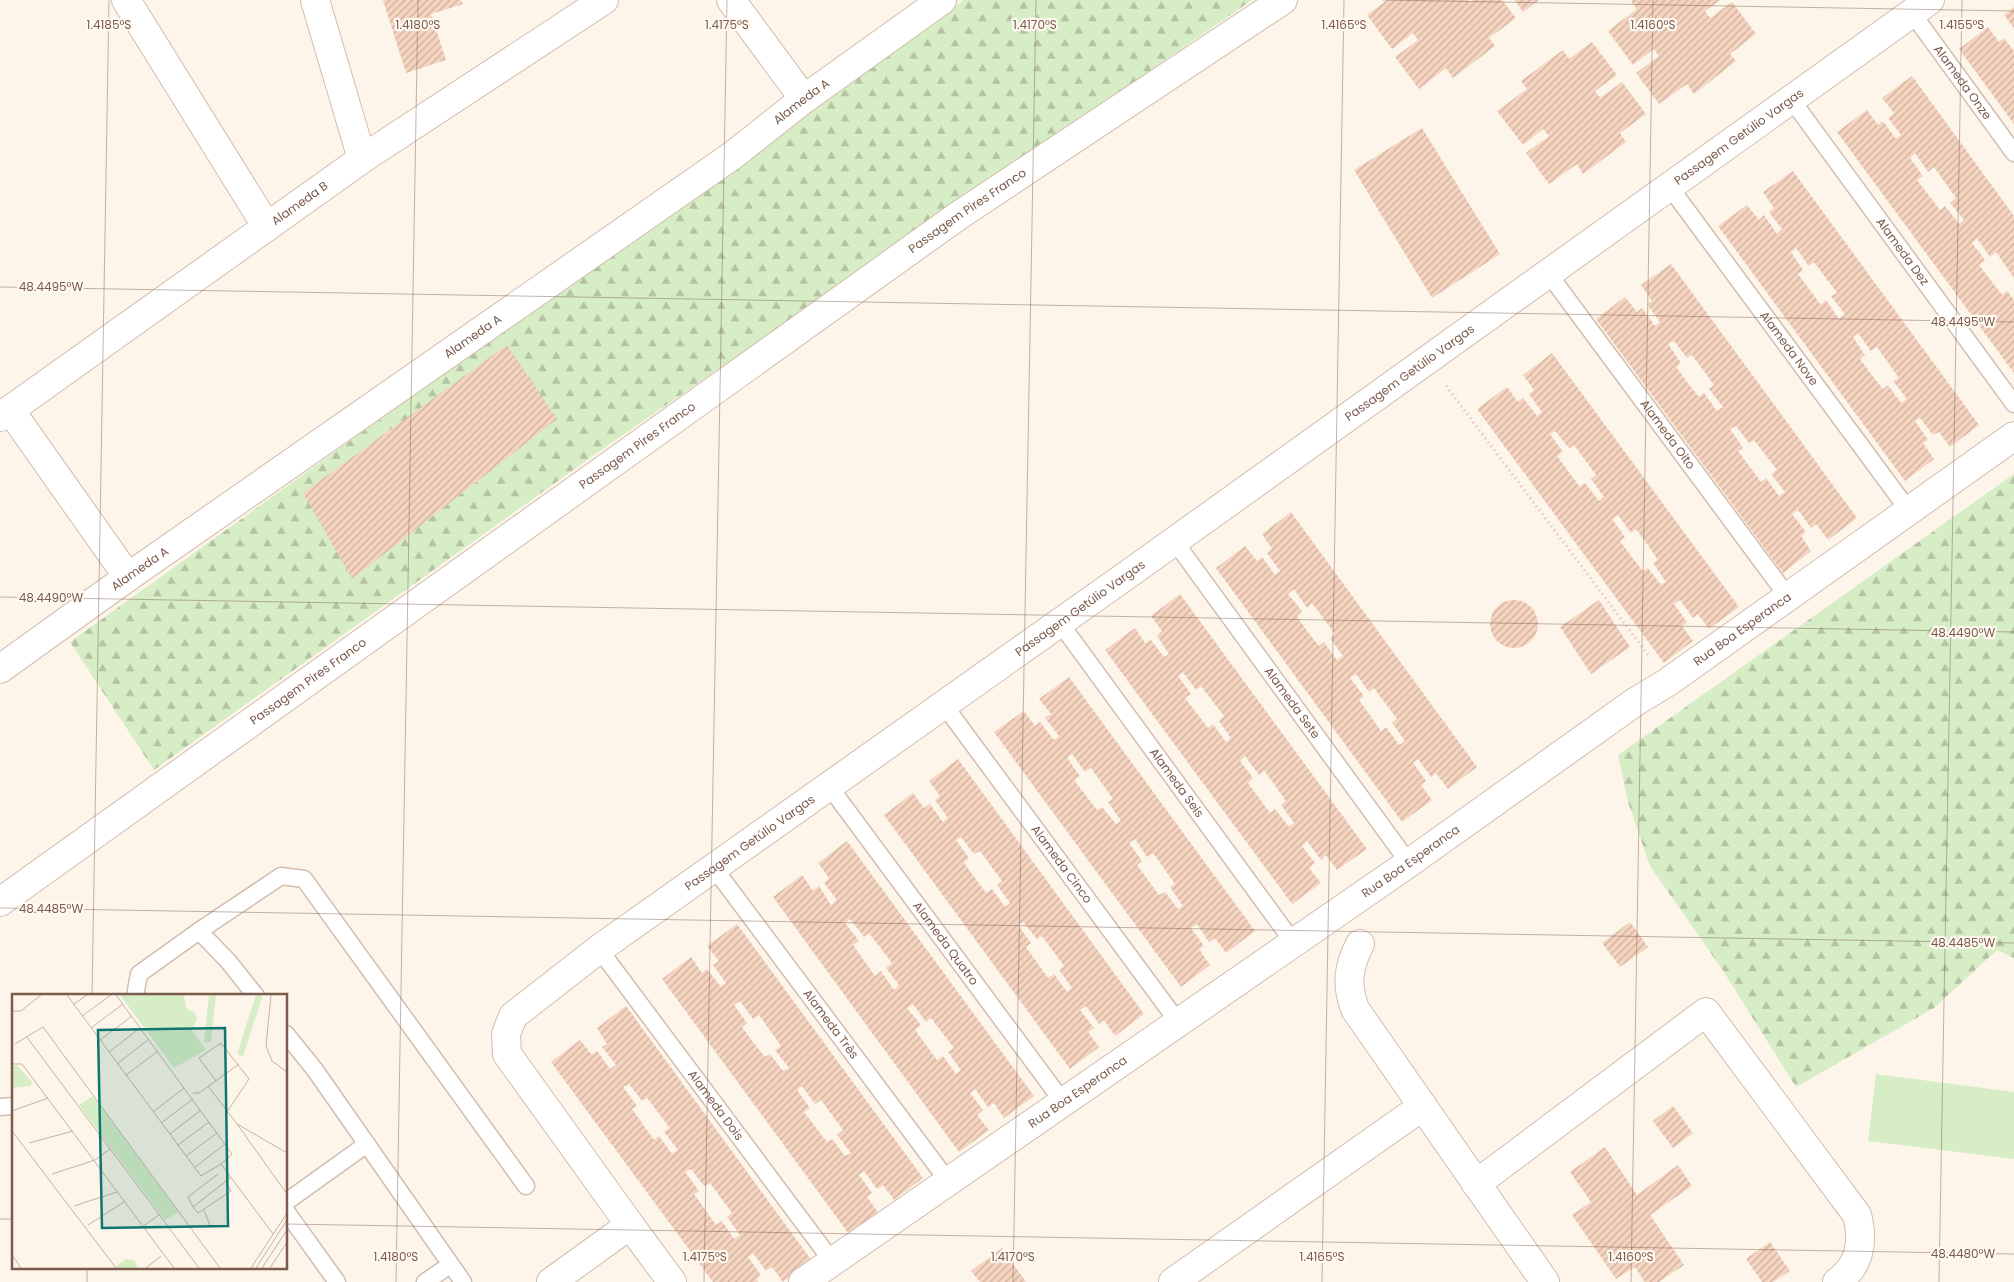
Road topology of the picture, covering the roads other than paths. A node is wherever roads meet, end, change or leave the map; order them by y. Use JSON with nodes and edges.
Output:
{"nodes":[{"id":1,"x":126,"y":0,"type":"edge"},
{"id":2,"x":315,"y":0,"type":"edge"},
{"id":3,"x":604,"y":0,"type":"edge"},
{"id":4,"x":731,"y":0,"type":"edge"},
{"id":5,"x":942,"y":0,"type":"edge"},
{"id":6,"x":1283,"y":0,"type":"edge"},
{"id":7,"x":1921,"y":6,"type":"edge"},
{"id":8,"x":804,"y":99,"type":"junction"},
{"id":9,"x":1791,"y":99,"type":"junction"},
{"id":10,"x":2014,"y":153,"type":"edge"},
{"id":11,"x":362,"y":159,"type":"junction"},
{"id":12,"x":1669,"y":186,"type":"junction"},
{"id":13,"x":267,"y":227,"type":"junction"},
{"id":14,"x":1548,"y":273,"type":"junction"},
{"id":15,"x":2014,"y":404,"type":"edge"},
{"id":16,"x":5,"y":414,"type":"edge"},
{"id":17,"x":2014,"y":436,"type":"edge"},
{"id":18,"x":1909,"y":511,"type":"junction"},
{"id":19,"x":1175,"y":542,"type":"junction"},
{"id":20,"x":128,"y":577,"type":"junction"},
{"id":21,"x":1788,"y":597,"type":"junction"},
{"id":22,"x":1060,"y":623,"type":"junction"},
{"id":23,"x":0,"y":669,"type":"edge"},
{"id":24,"x":944,"y":704,"type":"junction"},
{"id":25,"x":829,"y":786,"type":"junction"},
{"id":26,"x":1409,"y":863,"type":"junction"},
{"id":27,"x":714,"y":868,"type":"junction"},
{"id":28,"x":0,"y":902,"type":"edge"},
{"id":29,"x":199,"y":931,"type":"junction"},
{"id":30,"x":1293,"y":942,"type":"junction"},
{"id":31,"x":1360,"y":944,"type":"dead end"},
{"id":32,"x":598,"y":949,"type":"junction"},
{"id":33,"x":135,"y":994,"type":"edge"},
{"id":34,"x":254,"y":994,"type":"edge"},
{"id":35,"x":1178,"y":1022,"type":"junction"},
{"id":36,"x":288,"y":1036,"type":"edge"},
{"id":37,"x":1063,"y":1102,"type":"junction"},
{"id":38,"x":1423,"y":1106,"type":"junction"},
{"id":39,"x":367,"y":1144,"type":"junction"},
{"id":40,"x":948,"y":1181,"type":"junction"},
{"id":41,"x":1476,"y":1184,"type":"junction"},
{"id":42,"x":526,"y":1186,"type":"dead end"},
{"id":43,"x":288,"y":1201,"type":"edge"},
{"id":44,"x":288,"y":1215,"type":"edge"},
{"id":45,"x":630,"y":1225,"type":"junction"},
{"id":46,"x":832,"y":1261,"type":"junction"},
{"id":47,"x":450,"y":1264,"type":"junction"},
{"id":48,"x":337,"y":1282,"type":"edge"},
{"id":49,"x":425,"y":1282,"type":"edge"},
{"id":50,"x":463,"y":1282,"type":"edge"},
{"id":51,"x":550,"y":1282,"type":"edge"},
{"id":52,"x":672,"y":1282,"type":"edge"},
{"id":53,"x":804,"y":1282,"type":"edge"},
{"id":54,"x":1173,"y":1282,"type":"edge"},
{"id":55,"x":1545,"y":1282,"type":"edge"},
{"id":56,"x":1837,"y":1282,"type":"edge"}],
"edges":[{"from":1,"to":13,"type":"street"},
{"from":2,"to":11,"type":"street"},
{"from":3,"to":11,"type":"street","name":"Alameda B"},
{"from":4,"to":8,"type":"street"},
{"from":5,"to":8,"type":"street","name":"Alameda A"},
{"from":6,"to":28,"type":"street","name":"Passagem Pires Franco"},
{"from":7,"to":9,"type":"street","name":"Passagem Getúlio Vargas"},
{"from":7,"to":10,"type":"lane","name":"Alameda Onze"},
{"from":8,"to":20,"type":"street","name":"Alameda A"},
{"from":9,"to":12,"type":"street","name":"Passagem Getúlio Vargas"},
{"from":9,"to":15,"type":"lane","name":"Alameda Dez"},
{"from":11,"to":13,"type":"street","name":"Alameda B"},
{"from":12,"to":14,"type":"street","name":"Passagem Getúlio Vargas"},
{"from":12,"to":18,"type":"lane","name":"Alameda Nove"},
{"from":13,"to":16,"type":"street","name":"Alameda B"},
{"from":14,"to":19,"type":"street","name":"Passagem Getúlio Vargas"},
{"from":14,"to":21,"type":"lane","name":"Alameda Oito"},
{"from":16,"to":20,"type":"street"},
{"from":17,"to":18,"type":"street","name":"Rua Boa Esperanca"},
{"from":18,"to":21,"type":"street","name":"Rua Boa Esperanca"},
{"from":19,"to":22,"type":"street","name":"Passagem Getúlio Vargas"},
{"from":19,"to":26,"type":"lane","name":"Alameda Sete"},
{"from":20,"to":23,"type":"street","name":"Alameda A"},
{"from":21,"to":26,"type":"street","name":"Rua Boa Esperanca"},
{"from":22,"to":24,"type":"street","name":"Passagem Getúlio Vargas"},
{"from":22,"to":30,"type":"lane","name":"Alameda Seis"},
{"from":24,"to":25,"type":"street","name":"Passagem Getúlio Vargas"},
{"from":24,"to":35,"type":"lane","name":"Alameda Cinco"},
{"from":25,"to":27,"type":"street","name":"Passagem Getúlio Vargas"},
{"from":25,"to":37,"type":"lane","name":"Alameda Quatro"},
{"from":26,"to":30,"type":"street","name":"Rua Boa Esperanca"},
{"from":27,"to":32,"type":"street","name":"Passagem Getúlio Vargas"},
{"from":27,"to":40,"type":"lane","name":"Alameda Três"},
{"from":29,"to":33,"type":"lane"},
{"from":29,"to":34,"type":"lane"},
{"from":29,"to":42,"type":"lane"},
{"from":30,"to":35,"type":"street","name":"Rua Boa Esperanca"},
{"from":31,"to":38,"type":"street"},
{"from":32,"to":45,"type":"street","name":"Passagem Getúlio Vargas"},
{"from":32,"to":46,"type":"lane","name":"Alameda Dois"},
{"from":35,"to":37,"type":"street","name":"Rua Boa Esperanca"},
{"from":36,"to":39,"type":"lane"},
{"from":37,"to":40,"type":"street","name":"Rua Boa Esperanca"},
{"from":38,"to":41,"type":"street"},
{"from":38,"to":54,"type":"street"},
{"from":39,"to":43,"type":"lane"},
{"from":39,"to":47,"type":"lane"},
{"from":40,"to":46,"type":"street","name":"Rua Boa Esperanca"},
{"from":41,"to":55,"type":"street"},
{"from":41,"to":56,"type":"street"},
{"from":44,"to":48,"type":"lane"},
{"from":45,"to":51,"type":"street"},
{"from":45,"to":52,"type":"street"},
{"from":46,"to":53,"type":"street","name":"Rua Boa Esperanca"},
{"from":47,"to":49,"type":"lane"},
{"from":47,"to":50,"type":"lane"}]}
